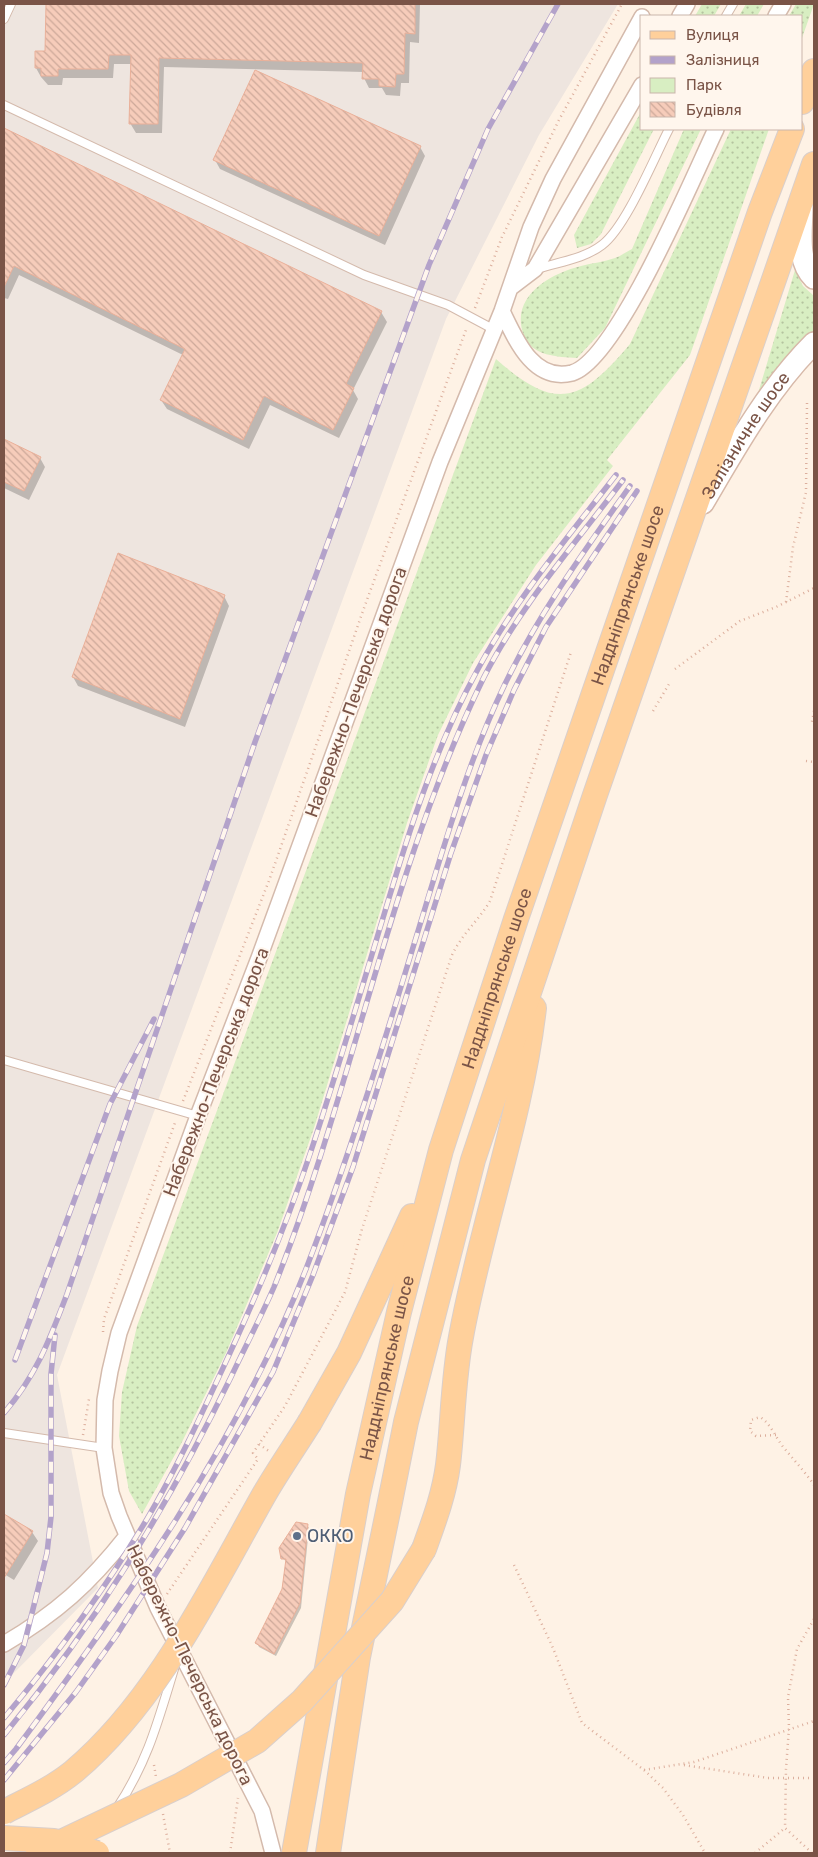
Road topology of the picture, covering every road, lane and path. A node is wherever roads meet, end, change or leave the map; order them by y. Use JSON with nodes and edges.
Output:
{"nodes":[{"id":1,"x":11,"y":4,"type":"edge"},
{"id":2,"x":622,"y":4,"type":"edge"},
{"id":3,"x":687,"y":4,"type":"edge"},
{"id":4,"x":733,"y":4,"type":"edge"},
{"id":5,"x":783,"y":4,"type":"edge"},
{"id":6,"x":681,"y":15,"type":"edge"},
{"id":7,"x":727,"y":15,"type":"edge"},
{"id":8,"x":777,"y":15,"type":"edge"},
{"id":9,"x":4,"y":19,"type":"edge"},
{"id":10,"x":640,"y":21,"type":"edge"},
{"id":11,"x":814,"y":71,"type":"edge"},
{"id":12,"x":640,"y":88,"type":"edge"},
{"id":13,"x":803,"y":99,"type":"edge"},
{"id":14,"x":4,"y":106,"type":"edge"},
{"id":15,"x":668,"y":130,"type":"edge"},
{"id":16,"x":716,"y":130,"type":"edge"},
{"id":17,"x":792,"y":130,"type":"edge"},
{"id":18,"x":814,"y":164,"type":"edge"},
{"id":19,"x":802,"y":197,"type":"junction"},
{"id":20,"x":535,"y":269,"type":"junction"},
{"id":21,"x":814,"y":278,"type":"edge"},
{"id":22,"x":510,"y":288,"type":"junction"},
{"id":23,"x":502,"y":311,"type":"junction"},
{"id":24,"x":471,"y":317,"type":"junction"},
{"id":25,"x":493,"y":329,"type":"junction"},
{"id":26,"x":814,"y":343,"type":"edge"},
{"id":27,"x":807,"y":403,"type":"dead end"},
{"id":28,"x":686,"y":533,"type":"junction"},
{"id":29,"x":814,"y":588,"type":"edge"},
{"id":30,"x":786,"y":602,"type":"junction"},
{"id":31,"x":571,"y":652,"type":"dead end"},
{"id":32,"x":675,"y":669,"type":"dead end"},
{"id":33,"x":669,"y":684,"type":"dead end"},
{"id":34,"x":653,"y":711,"type":"dead end"},
{"id":35,"x":814,"y":711,"type":"edge"},
{"id":36,"x":814,"y":724,"type":"edge"},
{"id":37,"x":806,"y":761,"type":"dead end"},
{"id":38,"x":814,"y":762,"type":"edge"},
{"id":39,"x":541,"y":957,"type":"junction"},
{"id":40,"x":4,"y":1060,"type":"edge"},
{"id":41,"x":179,"y":1110,"type":"junction"},
{"id":42,"x":198,"y":1116,"type":"junction"},
{"id":43,"x":441,"y":1150,"type":"junction"},
{"id":44,"x":102,"y":1336,"type":"dead end"},
{"id":45,"x":91,"y":1392,"type":"dead end"},
{"id":46,"x":4,"y":1433,"type":"edge"},
{"id":47,"x":776,"y":1435,"type":"junction"},
{"id":48,"x":81,"y":1445,"type":"junction"},
{"id":49,"x":104,"y":1448,"type":"junction"},
{"id":50,"x":814,"y":1485,"type":"edge"},
{"id":51,"x":127,"y":1536,"type":"junction"},
{"id":52,"x":514,"y":1565,"type":"dead end"},
{"id":53,"x":158,"y":1608,"type":"junction"},
{"id":54,"x":814,"y":1619,"type":"edge"},
{"id":55,"x":4,"y":1644,"type":"edge"},
{"id":56,"x":179,"y":1650,"type":"junction"},
{"id":57,"x":814,"y":1720,"type":"edge"},
{"id":58,"x":790,"y":1728,"type":"junction"},
{"id":59,"x":681,"y":1764,"type":"junction"},
{"id":60,"x":644,"y":1770,"type":"junction"},
{"id":61,"x":786,"y":1778,"type":"junction"},
{"id":62,"x":814,"y":1778,"type":"edge"},
{"id":63,"x":238,"y":1792,"type":"dead end"},
{"id":64,"x":4,"y":1812,"type":"edge"},
{"id":65,"x":785,"y":1828,"type":"junction"},
{"id":66,"x":4,"y":1838,"type":"edge"},
{"id":67,"x":97,"y":1843,"type":"edge"},
{"id":68,"x":38,"y":1853,"type":"edge"},
{"id":69,"x":84,"y":1853,"type":"edge"},
{"id":70,"x":230,"y":1853,"type":"edge"},
{"id":71,"x":273,"y":1853,"type":"edge"},
{"id":72,"x":294,"y":1853,"type":"edge"},
{"id":73,"x":328,"y":1853,"type":"edge"},
{"id":74,"x":705,"y":1853,"type":"edge"},
{"id":75,"x":755,"y":1853,"type":"edge"},
{"id":76,"x":812,"y":1853,"type":"edge"}],
"edges":[{"from":1,"to":9,"type":"lane"},
{"from":2,"to":24,"type":"path"},
{"from":3,"to":6,"type":"street"},
{"from":4,"to":7,"type":"lane"},
{"from":5,"to":8,"type":"street"},
{"from":10,"to":22,"type":"street","name":"Набережно-Печерська дорога"},
{"from":11,"to":13,"type":"main road"},
{"from":12,"to":20,"type":"street"},
{"from":14,"to":24,"type":"lane"},
{"from":15,"to":20,"type":"lane"},
{"from":16,"to":23,"type":"street"},
{"from":17,"to":43,"type":"main road","name":"Наддніпрянське шосе"},
{"from":18,"to":19,"type":"main road","name":"Наддніпрянське шосе"},
{"from":19,"to":21,"type":"street"},
{"from":19,"to":28,"type":"main road","name":"Наддніпрянське шосе"},
{"from":20,"to":22,"type":"street"},
{"from":22,"to":23,"type":"street","name":"Набережно-Печерська дорога"},
{"from":23,"to":25,"type":"street","name":"Набережно-Печерська дорога"},
{"from":24,"to":25,"type":"lane"},
{"from":24,"to":41,"type":"path"},
{"from":25,"to":42,"type":"street","name":"Набережно-Печерська дорога"},
{"from":26,"to":28,"type":"street","name":"Залізничне шосе"},
{"from":27,"to":30,"type":"path"},
{"from":28,"to":39,"type":"main road","name":"Наддніпрянське шосе"},
{"from":29,"to":30,"type":"path"},
{"from":30,"to":32,"type":"path"},
{"from":31,"to":53,"type":"path"},
{"from":33,"to":34,"type":"path"},
{"from":35,"to":36,"type":"path"},
{"from":37,"to":38,"type":"path"},
{"from":39,"to":68,"type":"main road","bridge":true},
{"from":39,"to":73,"type":"main road","name":"Наддніпрянське шосе"},
{"from":40,"to":41,"type":"lane"},
{"from":41,"to":42,"type":"lane"},
{"from":41,"to":44,"type":"path"},
{"from":42,"to":49,"type":"street","name":"Набережно-Печерська дорога"},
{"from":43,"to":64,"type":"main road","bridge":true},
{"from":43,"to":72,"type":"main road","name":"Наддніпрянське шосе"},
{"from":45,"to":48,"type":"path"},
{"from":46,"to":48,"type":"lane"},
{"from":47,"to":47,"type":"path"},
{"from":47,"to":50,"type":"path"},
{"from":48,"to":49,"type":"lane"},
{"from":49,"to":51,"type":"street","name":"Набережно-Печерська дорога"},
{"from":51,"to":53,"type":"street","name":"Набережно-Печерська дорога"},
{"from":51,"to":55,"type":"street"},
{"from":52,"to":60,"type":"path"},
{"from":53,"to":56,"type":"street","name":"Набережно-Печерська дорога"},
{"from":54,"to":58,"type":"path"},
{"from":56,"to":67,"type":"lane"},
{"from":56,"to":71,"type":"street","name":"Набережно-Печерська дорога"},
{"from":57,"to":58,"type":"path"},
{"from":58,"to":59,"type":"path"},
{"from":58,"to":61,"type":"path"},
{"from":59,"to":60,"type":"path"},
{"from":59,"to":61,"type":"path"},
{"from":60,"to":74,"type":"path"},
{"from":61,"to":62,"type":"path"},
{"from":61,"to":65,"type":"path"},
{"from":63,"to":70,"type":"path"},
{"from":65,"to":75,"type":"path"},
{"from":65,"to":76,"type":"path"},
{"from":66,"to":67,"type":"main road","bridge":true},
{"from":67,"to":69,"type":"lane"}]}
